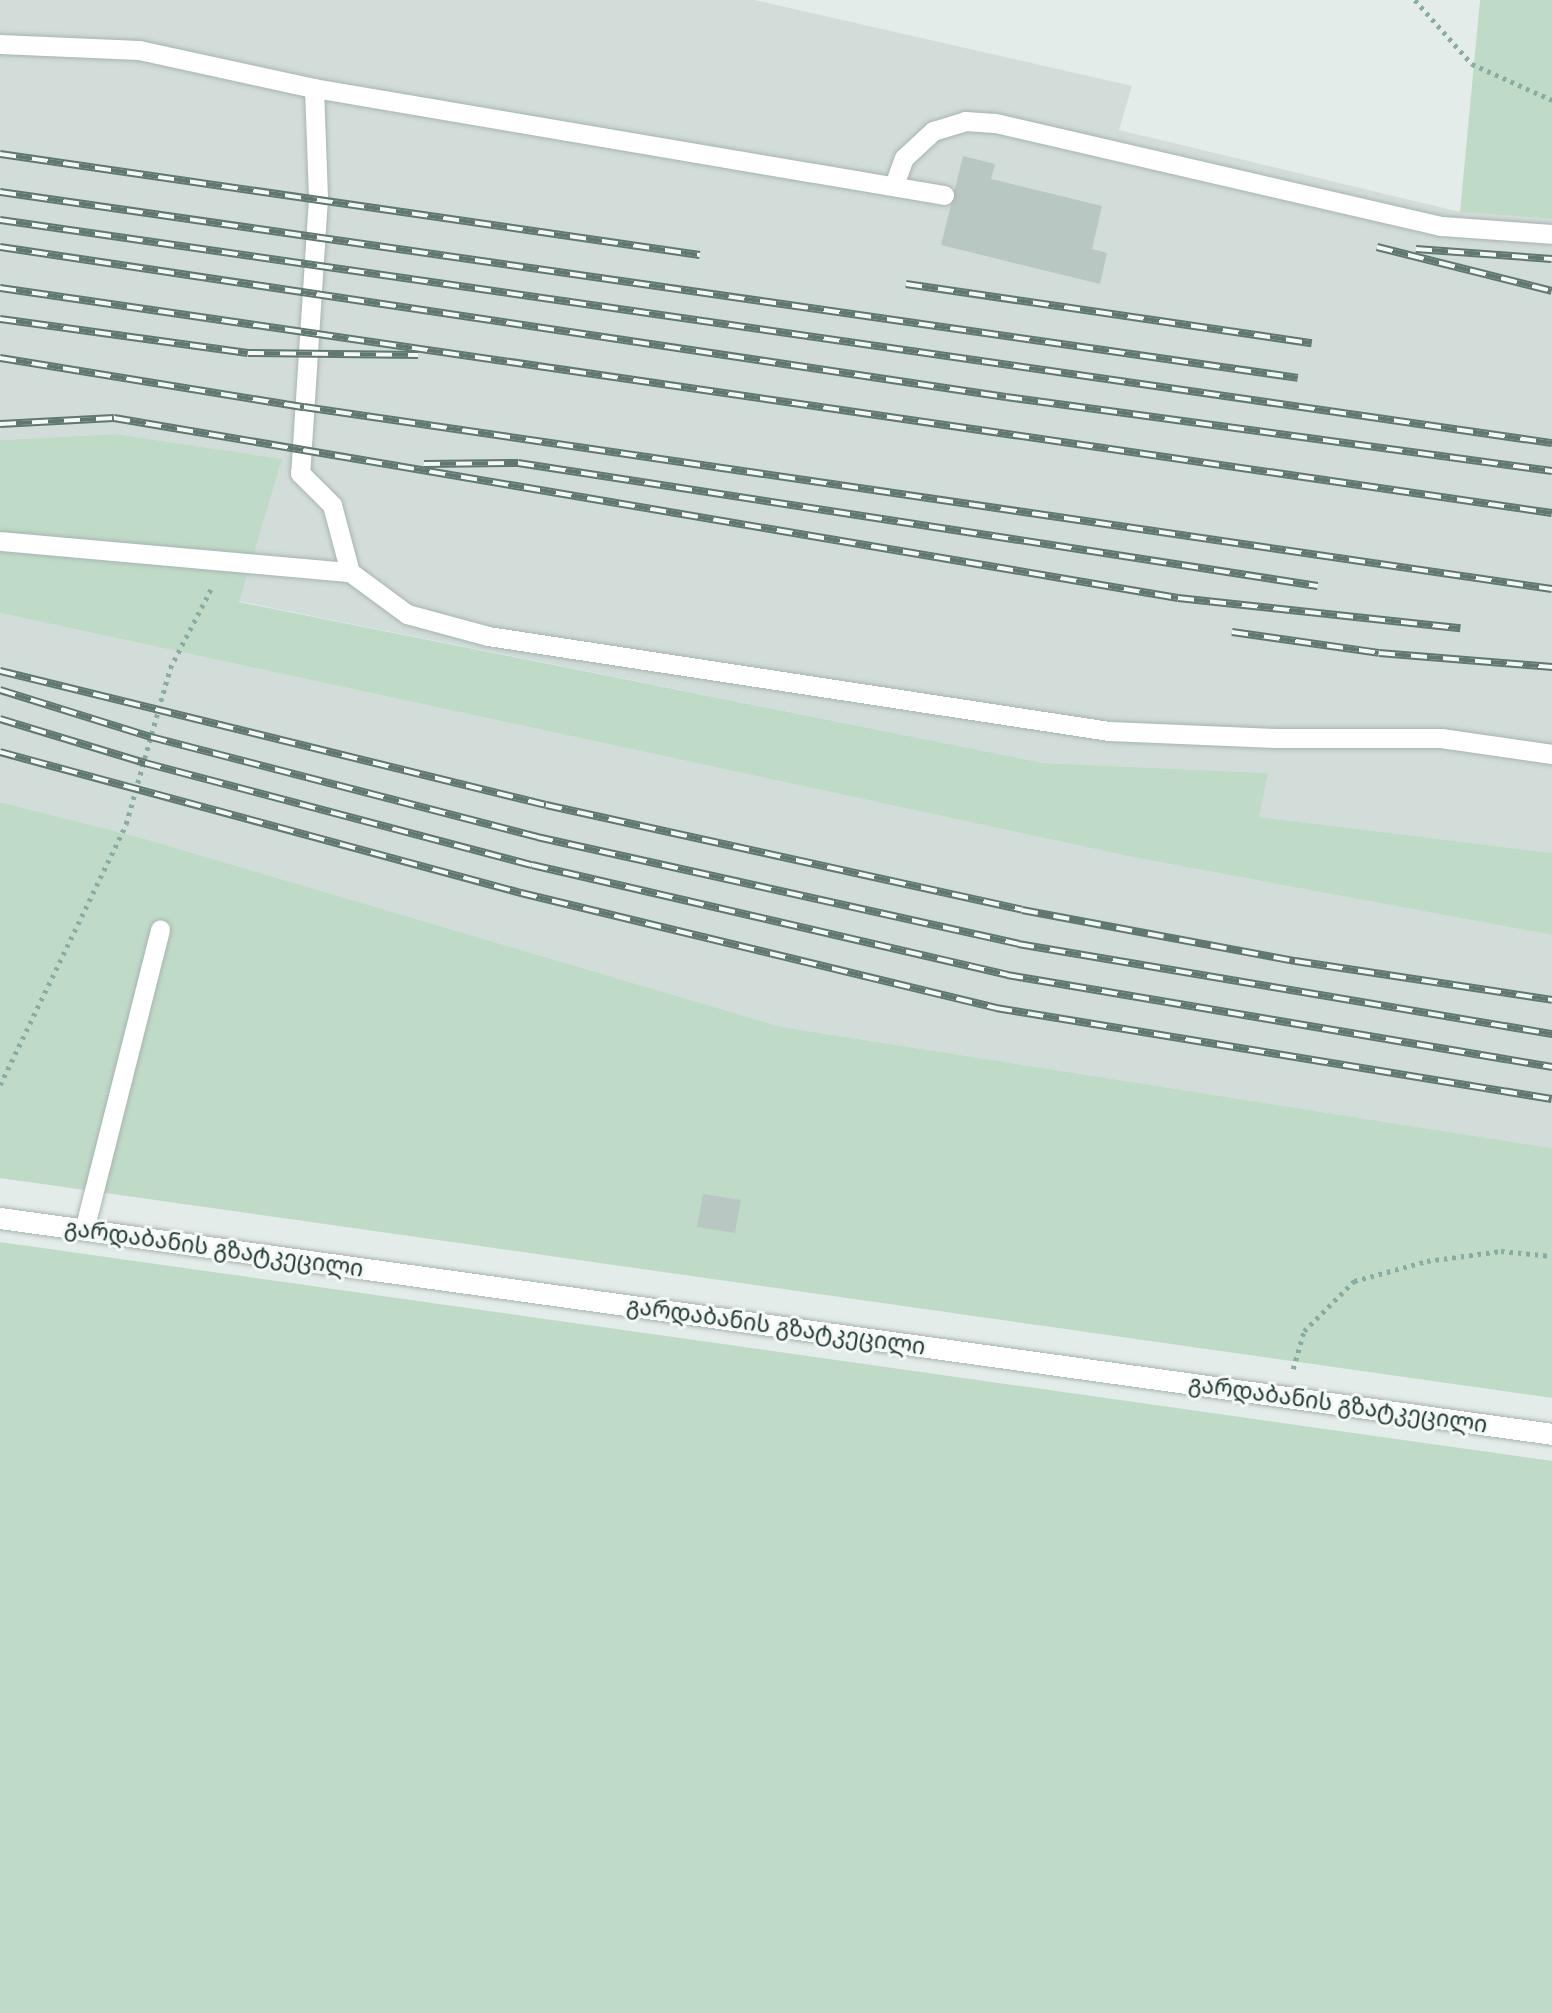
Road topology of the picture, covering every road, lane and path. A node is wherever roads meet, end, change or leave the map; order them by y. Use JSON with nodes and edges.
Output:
{"nodes":[{"id":1,"x":1415,"y":0,"type":"edge"},
{"id":2,"x":0,"y":44,"type":"edge"},
{"id":3,"x":314,"y":88,"type":"junction"},
{"id":4,"x":1552,"y":100,"type":"edge"},
{"id":5,"x":894,"y":186,"type":"junction"},
{"id":6,"x":944,"y":195,"type":"dead end"},
{"id":7,"x":1552,"y":234,"type":"edge"},
{"id":8,"x":0,"y":541,"type":"edge"},
{"id":9,"x":227,"y":561,"type":"junction"},
{"id":10,"x":350,"y":572,"type":"junction"},
{"id":11,"x":1552,"y":754,"type":"edge"},
{"id":12,"x":160,"y":929,"type":"dead end"},
{"id":13,"x":0,"y":1085,"type":"edge"},
{"id":14,"x":0,"y":1218,"type":"edge"},
{"id":15,"x":84,"y":1230,"type":"junction"},
{"id":16,"x":1552,"y":1256,"type":"edge"},
{"id":17,"x":1285,"y":1397,"type":"junction"},
{"id":18,"x":1552,"y":1434,"type":"edge"}],
"edges":[{"from":1,"to":4,"type":"path"},
{"from":2,"to":3,"type":"lane"},
{"from":3,"to":5,"type":"lane"},
{"from":3,"to":10,"type":"lane"},
{"from":5,"to":6,"type":"lane"},
{"from":5,"to":7,"type":"lane"},
{"from":8,"to":9,"type":"lane"},
{"from":9,"to":10,"type":"lane"},
{"from":9,"to":13,"type":"path"},
{"from":10,"to":11,"type":"lane"},
{"from":12,"to":15,"type":"lane"},
{"from":14,"to":15,"type":"main road","name":"გარდაბანის გზატკეცილი"},
{"from":15,"to":17,"type":"main road","name":"გარდაბანის გზატკეცილი"},
{"from":16,"to":17,"type":"path"},
{"from":17,"to":18,"type":"main road","name":"გარდაბანის გზატკეცილი"}]}
